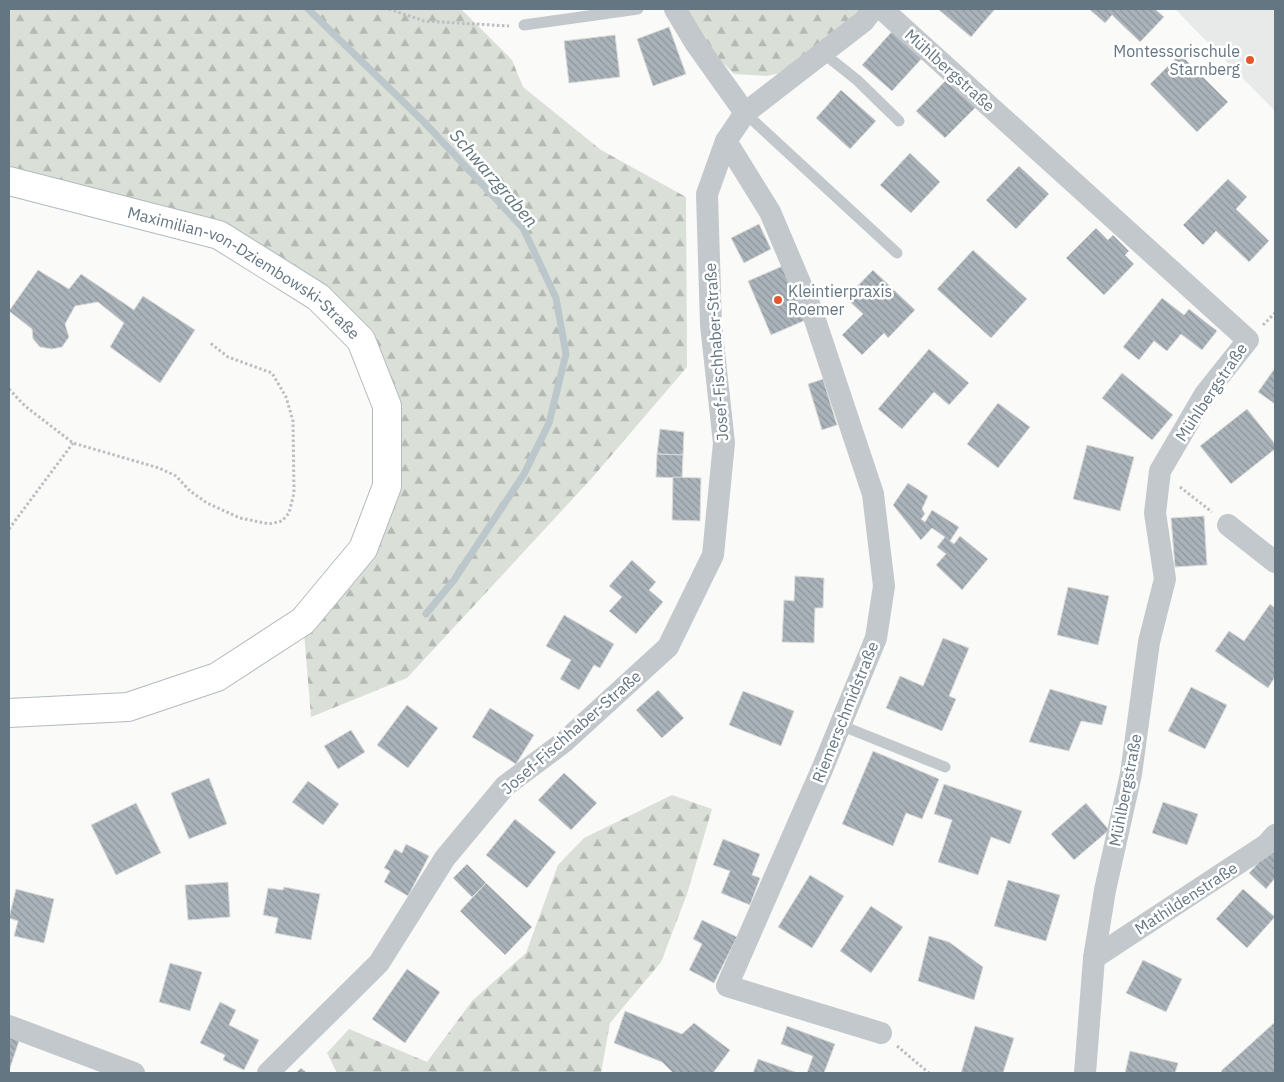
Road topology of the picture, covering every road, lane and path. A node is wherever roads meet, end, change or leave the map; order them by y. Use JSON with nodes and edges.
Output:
{"nodes":[{"id":1,"x":389,"y":9,"type":"edge"},
{"id":2,"x":638,"y":9,"type":"edge"},
{"id":3,"x":674,"y":9,"type":"edge"},
{"id":4,"x":873,"y":9,"type":"edge"},
{"id":5,"x":882,"y":9,"type":"edge"},
{"id":6,"x":524,"y":26,"type":"joint"},
{"id":7,"x":823,"y":53,"type":"junction"},
{"id":8,"x":745,"y":113,"type":"junction"},
{"id":9,"x":899,"y":121,"type":"dead end"},
{"id":10,"x":726,"y":141,"type":"junction"},
{"id":11,"x":9,"y":181,"type":"edge"},
{"id":12,"x":896,"y":253,"type":"dead end"},
{"id":13,"x":209,"y":342,"type":"dead end"},
{"id":14,"x":9,"y":389,"type":"edge"},
{"id":15,"x":72,"y":443,"type":"junction"},
{"id":16,"x":1160,"y":471,"type":"junction"},
{"id":17,"x":1228,"y":525,"type":"joint"},
{"id":18,"x":9,"y":529,"type":"edge"},
{"id":19,"x":1275,"y":562,"type":"edge"},
{"id":20,"x":9,"y":713,"type":"edge"},
{"id":21,"x":840,"y":725,"type":"junction"},
{"id":22,"x":945,"y":767,"type":"dead end"},
{"id":23,"x":1275,"y":835,"type":"edge"},
{"id":24,"x":1094,"y":958,"type":"junction"},
{"id":25,"x":9,"y":1026,"type":"edge"},
{"id":26,"x":881,"y":1033,"type":"joint"},
{"id":27,"x":134,"y":1073,"type":"edge"},
{"id":28,"x":268,"y":1073,"type":"edge"},
{"id":29,"x":929,"y":1073,"type":"edge"},
{"id":30,"x":1085,"y":1073,"type":"edge"}],
"edges":[{"from":1,"to":6,"type":"path"},
{"from":2,"to":6,"type":"lane"},
{"from":3,"to":8,"type":"street"},
{"from":4,"to":7,"type":"street","name":"Josef-Fischhaber-Straße"},
{"from":5,"to":16,"type":"street","name":"Mühlbergstraße"},
{"from":7,"to":8,"type":"street","name":"Josef-Fischhaber-Straße"},
{"from":7,"to":9,"type":"lane"},
{"from":8,"to":10,"type":"street","name":"Josef-Fischhaber-Straße"},
{"from":8,"to":12,"type":"lane"},
{"from":10,"to":21,"type":"street","name":"Riemerschmidstraße"},
{"from":10,"to":28,"type":"street","name":"Josef-Fischhaber-Straße"},
{"from":11,"to":20,"type":"street","name":"Maximilian-von-Dziembowski-Straße"},
{"from":13,"to":15,"type":"path"},
{"from":14,"to":15,"type":"path"},
{"from":15,"to":18,"type":"path"},
{"from":16,"to":17,"type":"path"},
{"from":16,"to":24,"type":"street","name":"Mühlbergstraße"},
{"from":17,"to":19,"type":"street"},
{"from":21,"to":22,"type":"lane"},
{"from":21,"to":26,"type":"street","name":"Riemerschmidstraße"},
{"from":23,"to":24,"type":"street","name":"Mathildenstraße"},
{"from":24,"to":30,"type":"street","name":"Mühlbergstraße"},
{"from":25,"to":27,"type":"street"},
{"from":26,"to":29,"type":"path"}]}
